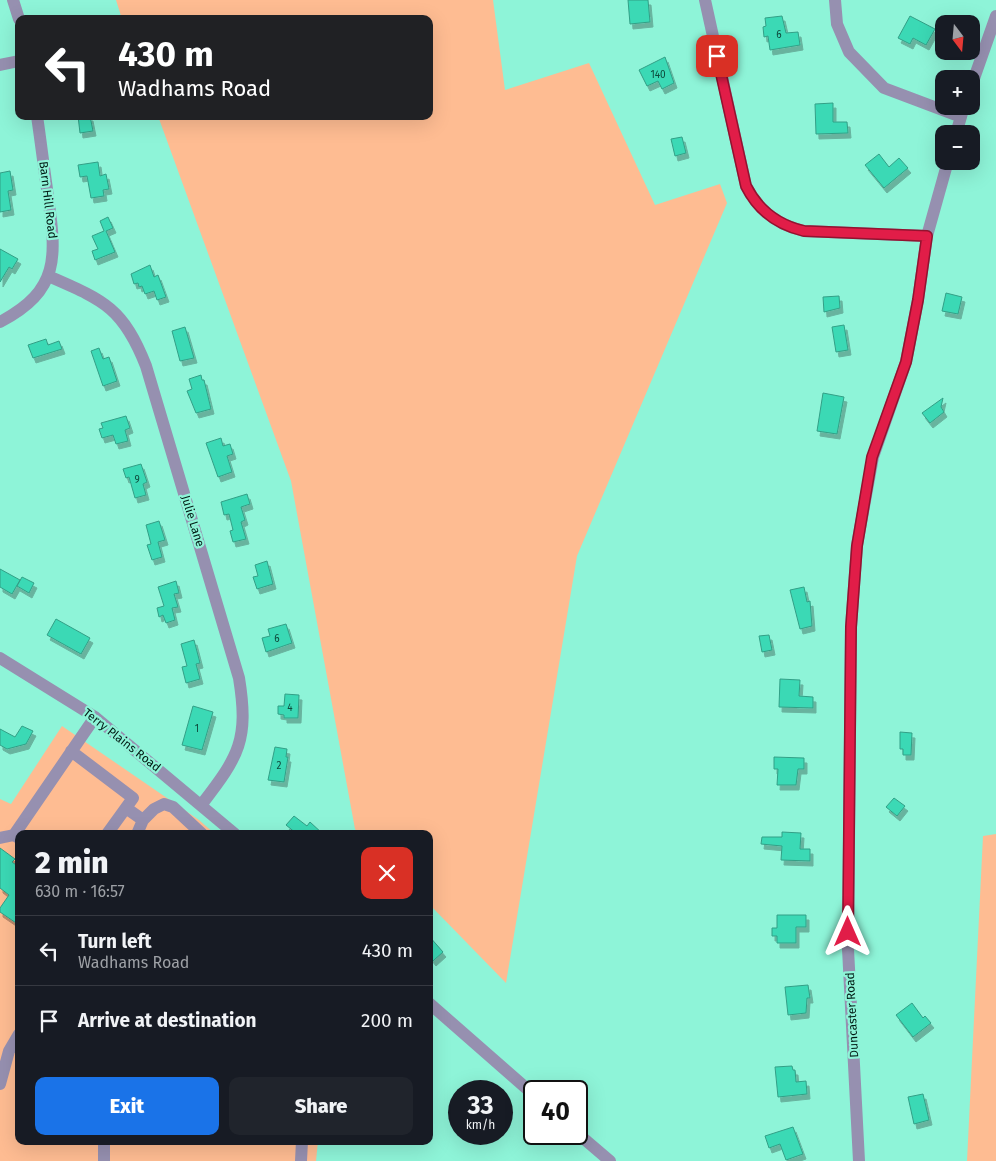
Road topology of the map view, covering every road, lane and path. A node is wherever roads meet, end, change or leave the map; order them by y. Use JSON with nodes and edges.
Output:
{"nodes":[{"id":1,"x":13,"y":0,"type":"edge"},
{"id":2,"x":705,"y":0,"type":"edge"},
{"id":3,"x":835,"y":0,"type":"edge"},
{"id":4,"x":19,"y":15,"type":"edge"},
{"id":5,"x":996,"y":16,"type":"edge"},
{"id":6,"x":15,"y":62,"type":"edge"},
{"id":7,"x":0,"y":65,"type":"edge"},
{"id":8,"x":977,"y":70,"type":"edge"},
{"id":9,"x":935,"y":103,"type":"edge"},
{"id":10,"x":38,"y":120,"type":"edge"},
{"id":11,"x":945,"y":170,"type":"edge"},
{"id":12,"x":927,"y":236,"type":"junction"},
{"id":13,"x":48,"y":276,"type":"junction"},
{"id":14,"x":0,"y":322,"type":"edge"},
{"id":15,"x":0,"y":658,"type":"edge"},
{"id":16,"x":95,"y":717,"type":"junction"},
{"id":17,"x":71,"y":751,"type":"junction"},
{"id":18,"x":202,"y":804,"type":"junction"},
{"id":19,"x":126,"y":808,"type":"junction"},
{"id":20,"x":143,"y":820,"type":"junction"},
{"id":21,"x":20,"y":830,"type":"edge"},
{"id":22,"x":110,"y":830,"type":"edge"},
{"id":23,"x":139,"y":830,"type":"edge"},
{"id":24,"x":198,"y":830,"type":"edge"},
{"id":25,"x":231,"y":830,"type":"edge"},
{"id":26,"x":15,"y":836,"type":"edge"},
{"id":27,"x":0,"y":838,"type":"edge"},
{"id":28,"x":433,"y":1007,"type":"edge"},
{"id":29,"x":15,"y":1041,"type":"edge"},
{"id":30,"x":0,"y":1084,"type":"edge"},
{"id":31,"x":523,"y":1085,"type":"edge"},
{"id":32,"x":588,"y":1142,"type":"edge"},
{"id":33,"x":104,"y":1145,"type":"edge"},
{"id":34,"x":302,"y":1145,"type":"edge"},
{"id":35,"x":104,"y":1161,"type":"edge"},
{"id":36,"x":301,"y":1161,"type":"edge"},
{"id":37,"x":610,"y":1161,"type":"edge"},
{"id":38,"x":859,"y":1161,"type":"edge"}],
"edges":[{"from":1,"to":4,"type":"street"},
{"from":2,"to":12,"type":"street"},
{"from":3,"to":9,"type":"street"},
{"from":5,"to":8,"type":"street"},
{"from":6,"to":7,"type":"street"},
{"from":10,"to":13,"type":"street","name":"Barn Hill Road"},
{"from":11,"to":12,"type":"street","name":"Duncaster Road"},
{"from":12,"to":38,"type":"street","name":"Duncaster Road"},
{"from":13,"to":14,"type":"street","name":"Barn Hill Road"},
{"from":13,"to":18,"type":"street","name":"Julie Lane"},
{"from":15,"to":16,"type":"street","name":"Terry Plains Road"},
{"from":16,"to":17,"type":"street"},
{"from":16,"to":18,"type":"street","name":"Terry Plains Road"},
{"from":17,"to":19,"type":"street"},
{"from":17,"to":21,"type":"street"},
{"from":18,"to":25,"type":"street","name":"Terry Plains Road"},
{"from":19,"to":20,"type":"street"},
{"from":19,"to":22,"type":"street"},
{"from":20,"to":23,"type":"street"},
{"from":20,"to":24,"type":"street"},
{"from":26,"to":27,"type":"street"},
{"from":28,"to":31,"type":"street"},
{"from":29,"to":30,"type":"street"},
{"from":32,"to":37,"type":"street"},
{"from":33,"to":35,"type":"street"},
{"from":34,"to":36,"type":"street"}]}
